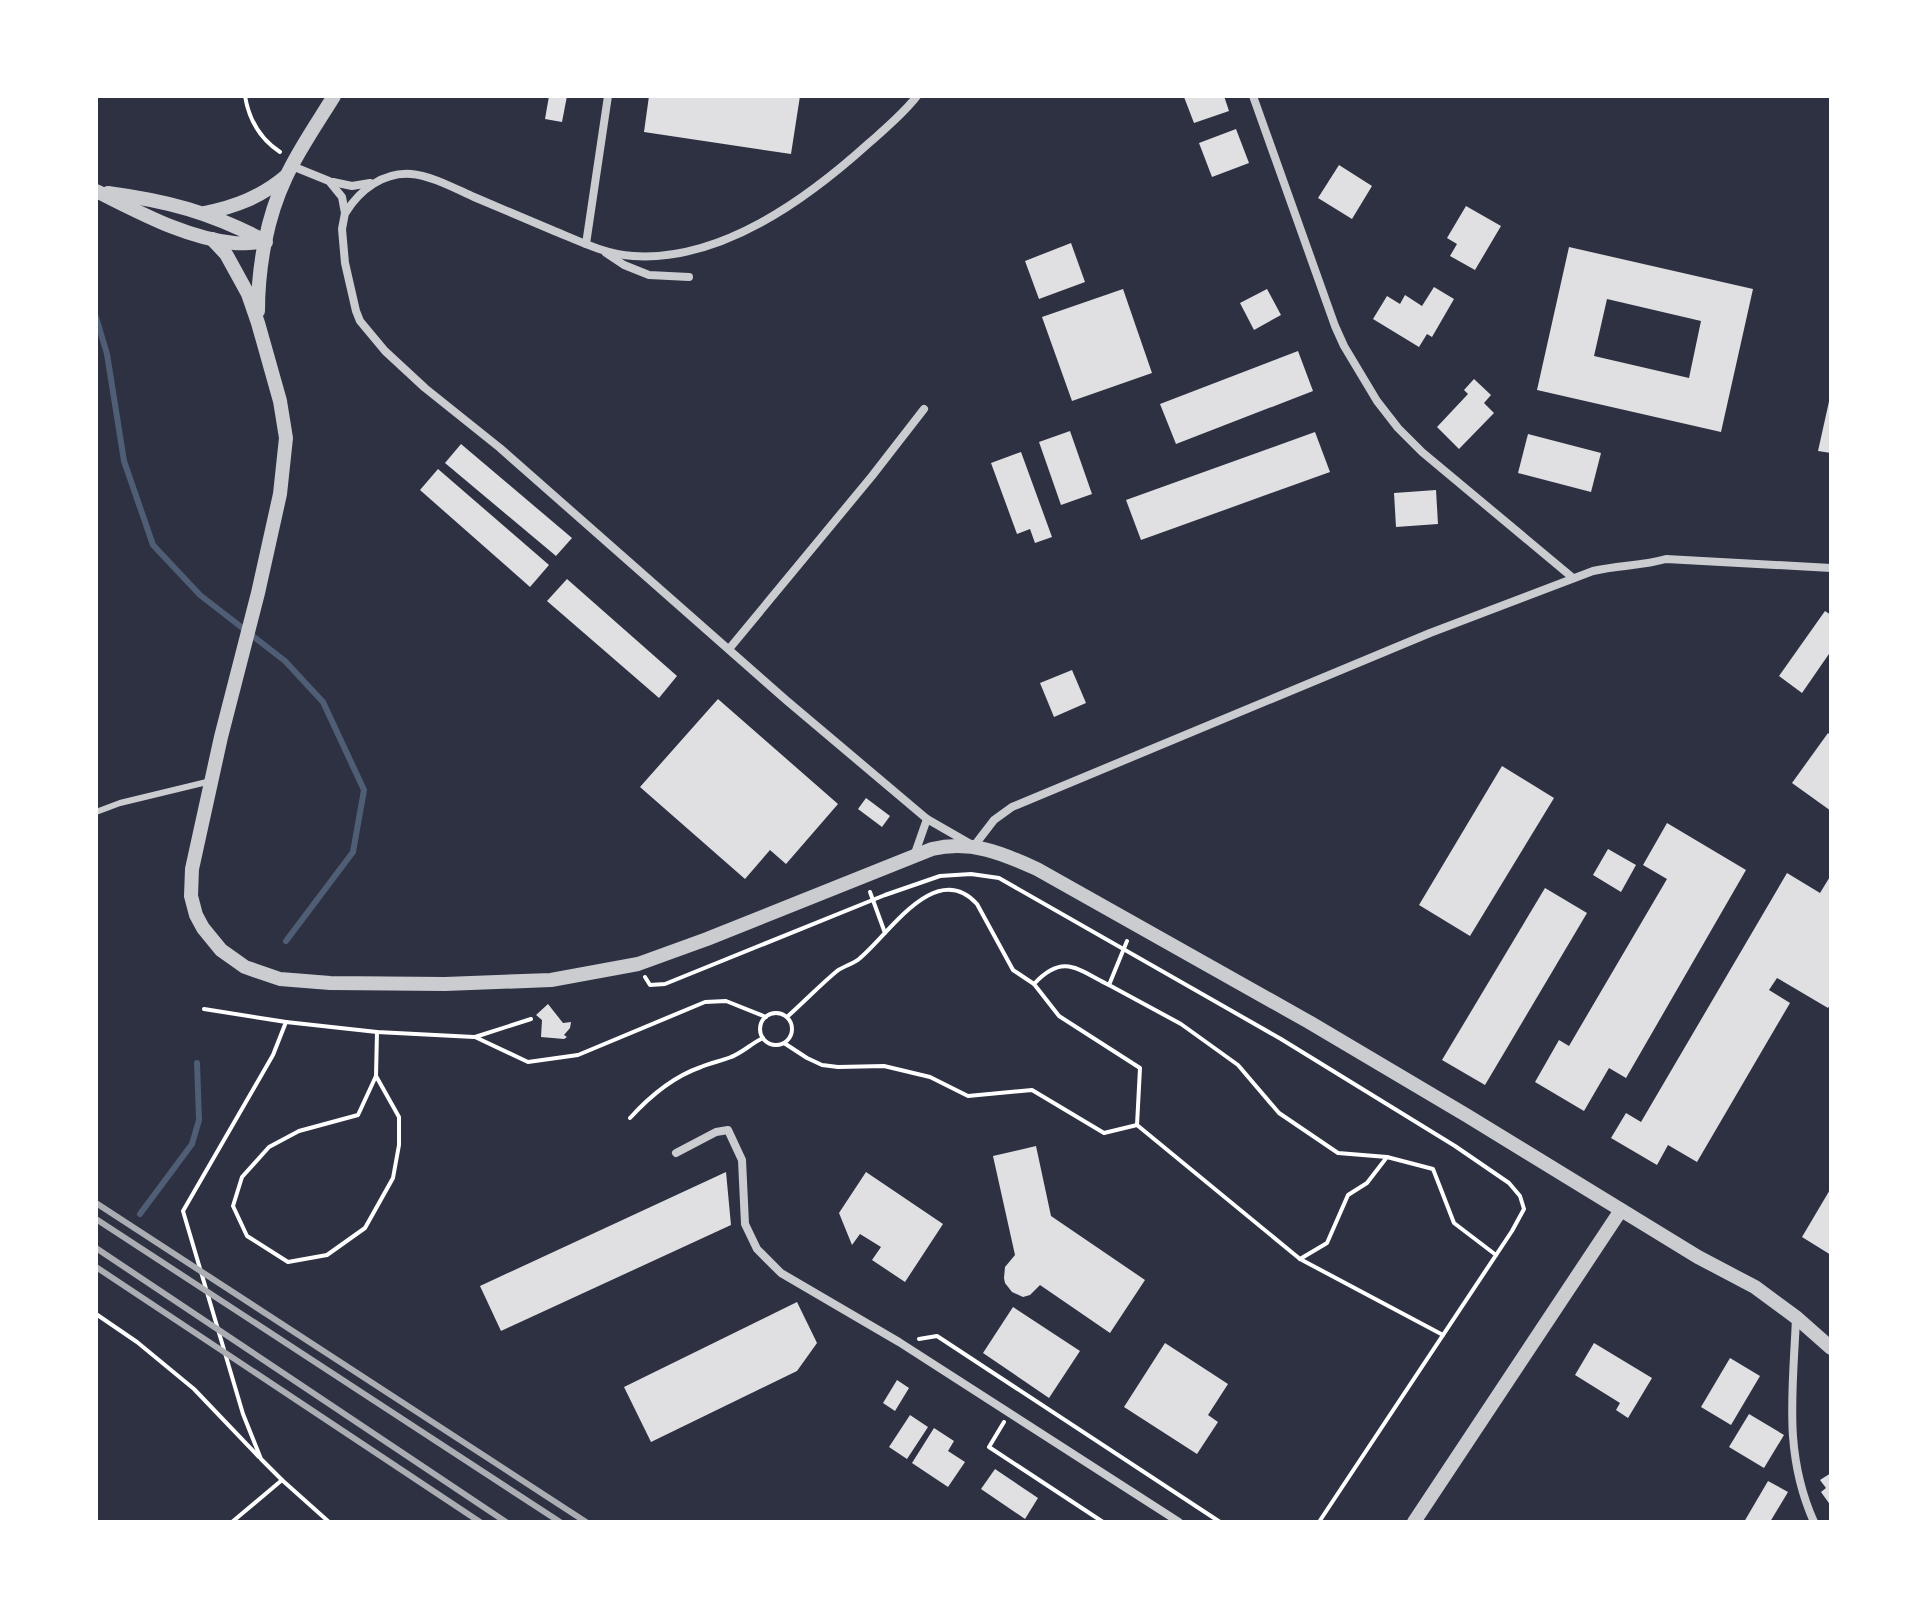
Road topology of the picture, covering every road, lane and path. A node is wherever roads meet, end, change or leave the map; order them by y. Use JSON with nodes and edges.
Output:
{"nodes":[{"id":1,"x":245,"y":96,"type":"edge"},
{"id":2,"x":334,"y":96,"type":"edge"},
{"id":3,"x":608,"y":96,"type":"edge"},
{"id":4,"x":917,"y":96,"type":"edge"},
{"id":5,"x":1253,"y":96,"type":"edge"},
{"id":6,"x":292,"y":166,"type":"junction"},
{"id":7,"x":329,"y":181,"type":"junction"},
{"id":8,"x":379,"y":181,"type":"junction"},
{"id":9,"x":204,"y":213,"type":"junction"},
{"id":10,"x":345,"y":213,"type":"junction"},
{"id":11,"x":212,"y":239,"type":"junction"},
{"id":12,"x":266,"y":242,"type":"junction"},
{"id":13,"x":586,"y":244,"type":"junction"},
{"id":14,"x":602,"y":251,"type":"junction"},
{"id":15,"x":689,"y":277,"type":"dead end"},
{"id":16,"x":258,"y":323,"type":"junction"},
{"id":17,"x":924,"y":409,"type":"dead end"},
{"id":18,"x":1831,"y":568,"type":"edge"},
{"id":19,"x":1573,"y":578,"type":"junction"},
{"id":20,"x":729,"y":649,"type":"junction"},
{"id":21,"x":211,"y":781,"type":"junction"},
{"id":22,"x":96,"y":812,"type":"edge"},
{"id":23,"x":927,"y":819,"type":"junction"},
{"id":24,"x":974,"y":846,"type":"junction"},
{"id":25,"x":914,"y":856,"type":"junction"},
{"id":26,"x":870,"y":892,"type":"dead end"},
{"id":27,"x":873,"y":900,"type":"junction"},
{"id":28,"x":885,"y":933,"type":"junction"},
{"id":29,"x":1127,"y":941,"type":"dead end"},
{"id":30,"x":1123,"y":949,"type":"junction"},
{"id":31,"x":638,"y":964,"type":"junction"},
{"id":32,"x":1034,"y":984,"type":"junction"},
{"id":33,"x":1109,"y":985,"type":"junction"},
{"id":34,"x":204,"y":1009,"type":"dead end"},
{"id":35,"x":766,"y":1017,"type":"junction"},
{"id":36,"x":787,"y":1017,"type":"junction"},
{"id":37,"x":531,"y":1019,"type":"dead end"},
{"id":38,"x":286,"y":1022,"type":"junction"},
{"id":39,"x":377,"y":1032,"type":"junction"},
{"id":40,"x":475,"y":1037,"type":"junction"},
{"id":41,"x":763,"y":1038,"type":"junction"},
{"id":42,"x":784,"y":1043,"type":"junction"},
{"id":43,"x":376,"y":1076,"type":"junction"},
{"id":44,"x":630,"y":1118,"type":"dead end"},
{"id":45,"x":1137,"y":1125,"type":"junction"},
{"id":46,"x":676,"y":1153,"type":"dead end"},
{"id":47,"x":1387,"y":1157,"type":"junction"},
{"id":48,"x":1621,"y":1210,"type":"junction"},
{"id":49,"x":1496,"y":1255,"type":"junction"},
{"id":50,"x":1300,"y":1259,"type":"junction"},
{"id":51,"x":96,"y":1314,"type":"edge"},
{"id":52,"x":1797,"y":1318,"type":"junction"},
{"id":53,"x":1443,"y":1335,"type":"junction"},
{"id":54,"x":899,"y":1342,"type":"junction"},
{"id":55,"x":1831,"y":1348,"type":"edge"},
{"id":56,"x":1010,"y":1413,"type":"junction"},
{"id":57,"x":261,"y":1459,"type":"junction"},
{"id":58,"x":282,"y":1480,"type":"junction"},
{"id":59,"x":232,"y":1522,"type":"edge"},
{"id":60,"x":329,"y":1522,"type":"edge"},
{"id":61,"x":1103,"y":1522,"type":"edge"},
{"id":62,"x":1179,"y":1522,"type":"edge"},
{"id":63,"x":1220,"y":1522,"type":"edge"},
{"id":64,"x":1319,"y":1522,"type":"edge"},
{"id":65,"x":1414,"y":1522,"type":"edge"},
{"id":66,"x":1814,"y":1522,"type":"edge"}],
"edges":[{"from":1,"to":6,"type":"path"},
{"from":2,"to":6,"type":"street"},
{"from":3,"to":13,"type":"street"},
{"from":4,"to":14,"type":"street"},
{"from":5,"to":19,"type":"street"},
{"from":6,"to":7,"type":"street"},
{"from":6,"to":9,"type":"street"},
{"from":6,"to":12,"type":"street"},
{"from":7,"to":8,"type":"street"},
{"from":7,"to":10,"type":"street"},
{"from":8,"to":10,"type":"street"},
{"from":8,"to":13,"type":"street"},
{"from":9,"to":11,"type":"street"},
{"from":9,"to":12,"type":"street"},
{"from":10,"to":20,"type":"street"},
{"from":11,"to":12,"type":"street"},
{"from":11,"to":16,"type":"street"},
{"from":12,"to":16,"type":"street"},
{"from":13,"to":14,"type":"street"},
{"from":14,"to":15,"type":"street"},
{"from":16,"to":21,"type":"street"},
{"from":17,"to":20,"type":"street"},
{"from":18,"to":19,"type":"street"},
{"from":19,"to":24,"type":"street"},
{"from":20,"to":23,"type":"street"},
{"from":21,"to":22,"type":"lane"},
{"from":21,"to":31,"type":"street"},
{"from":23,"to":24,"type":"street"},
{"from":23,"to":25,"type":"street"},
{"from":24,"to":25,"type":"street"},
{"from":24,"to":48,"type":"street"},
{"from":25,"to":31,"type":"street"},
{"from":26,"to":27,"type":"path"},
{"from":27,"to":28,"type":"path"},
{"from":27,"to":30,"type":"path"},
{"from":27,"to":31,"type":"path"},
{"from":28,"to":32,"type":"path"},
{"from":28,"to":36,"type":"path"},
{"from":29,"to":30,"type":"path"},
{"from":30,"to":33,"type":"path"},
{"from":30,"to":49,"type":"path"},
{"from":32,"to":33,"type":"path"},
{"from":32,"to":45,"type":"path"},
{"from":33,"to":47,"type":"path"},
{"from":34,"to":38,"type":"path"},
{"from":35,"to":36,"type":"path"},
{"from":35,"to":40,"type":"path"},
{"from":35,"to":41,"type":"path"},
{"from":36,"to":42,"type":"path"},
{"from":37,"to":40,"type":"path"},
{"from":38,"to":39,"type":"path"},
{"from":38,"to":57,"type":"path"},
{"from":39,"to":40,"type":"path"},
{"from":39,"to":43,"type":"path"},
{"from":41,"to":42,"type":"path"},
{"from":41,"to":44,"type":"path"},
{"from":42,"to":45,"type":"path"},
{"from":43,"to":43,"type":"path"},
{"from":45,"to":50,"type":"path"},
{"from":46,"to":54,"type":"street"},
{"from":47,"to":49,"type":"path"},
{"from":47,"to":50,"type":"path"},
{"from":48,"to":52,"type":"street"},
{"from":48,"to":65,"type":"street"},
{"from":49,"to":53,"type":"path"},
{"from":50,"to":53,"type":"path"},
{"from":51,"to":57,"type":"path"},
{"from":52,"to":55,"type":"street"},
{"from":52,"to":66,"type":"street"},
{"from":53,"to":64,"type":"path"},
{"from":54,"to":56,"type":"street"},
{"from":54,"to":63,"type":"path"},
{"from":56,"to":61,"type":"path"},
{"from":56,"to":62,"type":"street"},
{"from":57,"to":58,"type":"path"},
{"from":58,"to":59,"type":"path"},
{"from":58,"to":60,"type":"path"}]}
